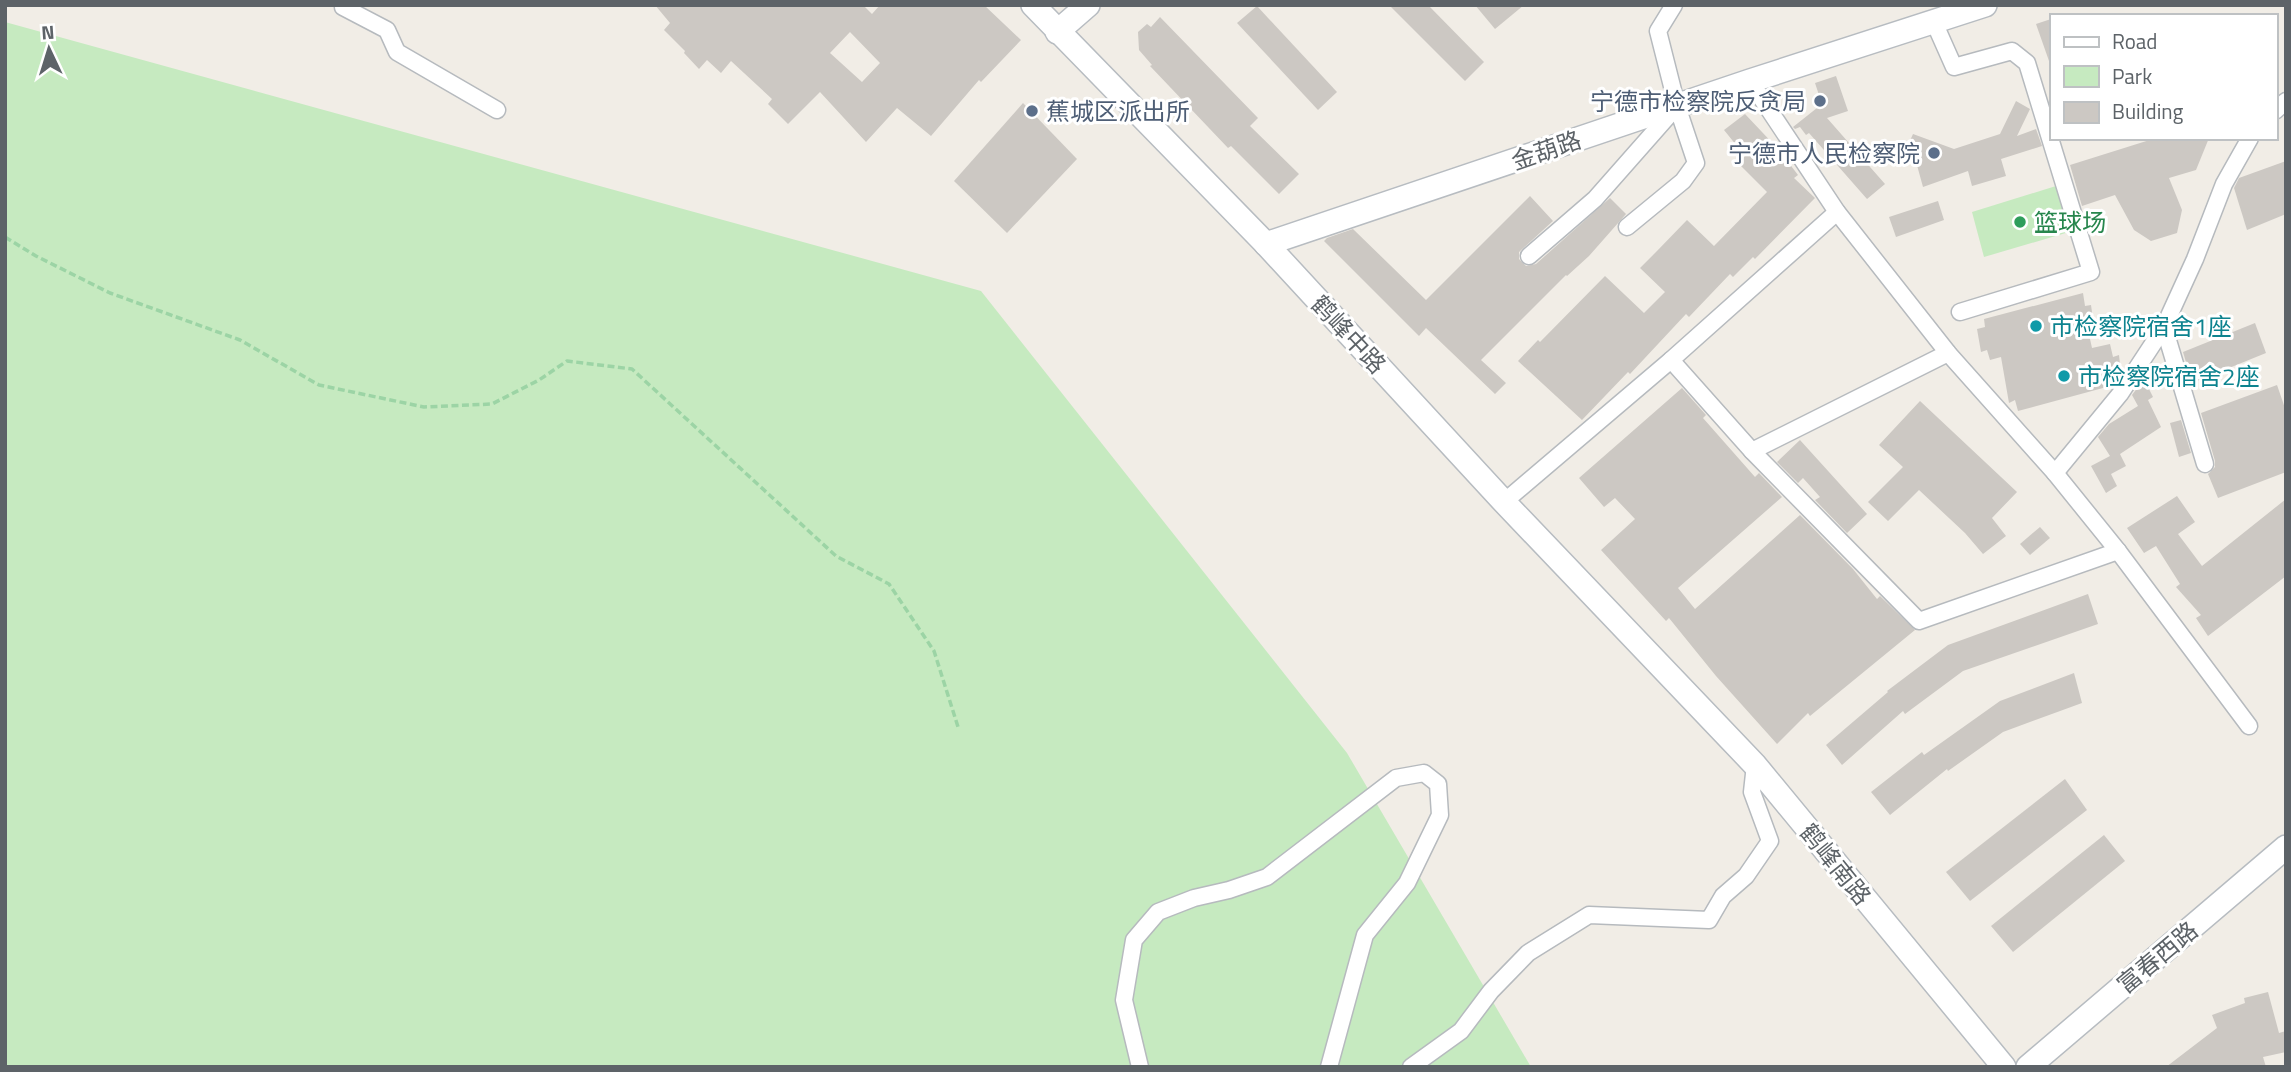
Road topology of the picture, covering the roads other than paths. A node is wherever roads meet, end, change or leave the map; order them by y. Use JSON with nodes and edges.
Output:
{"nodes":[{"id":1,"x":343,"y":5,"type":"edge"},
{"id":2,"x":1033,"y":5,"type":"edge"},
{"id":3,"x":1088,"y":5,"type":"edge"},
{"id":4,"x":1674,"y":5,"type":"edge"},
{"id":5,"x":1985,"y":5,"type":"edge"},
{"id":6,"x":1934,"y":22,"type":"junction"},
{"id":7,"x":1057,"y":32,"type":"junction"},
{"id":8,"x":1750,"y":81,"type":"junction"},
{"id":9,"x":1676,"y":106,"type":"junction"},
{"id":10,"x":497,"y":110,"type":"dead end"},
{"id":11,"x":2050,"y":138,"type":"edge"},
{"id":12,"x":2051,"y":140,"type":"edge"},
{"id":13,"x":2249,"y":140,"type":"edge"},
{"id":14,"x":1837,"y":212,"type":"junction"},
{"id":15,"x":1627,"y":228,"type":"dead end"},
{"id":16,"x":1266,"y":244,"type":"junction"},
{"id":17,"x":1529,"y":256,"type":"dead end"},
{"id":18,"x":1960,"y":312,"type":"dead end"},
{"id":19,"x":2164,"y":327,"type":"junction"},
{"id":20,"x":1948,"y":353,"type":"junction"},
{"id":21,"x":1671,"y":360,"type":"junction"},
{"id":22,"x":1752,"y":451,"type":"junction"},
{"id":23,"x":2205,"y":464,"type":"dead end"},
{"id":24,"x":2055,"y":473,"type":"junction"},
{"id":25,"x":1504,"y":502,"type":"junction"},
{"id":26,"x":2118,"y":551,"type":"junction"},
{"id":27,"x":1661,"y":668,"type":"joint"},
{"id":28,"x":2249,"y":726,"type":"dead end"},
{"id":29,"x":1755,"y":765,"type":"junction"},
{"id":30,"x":2286,"y":847,"type":"edge"},
{"id":31,"x":1140,"y":1067,"type":"edge"},
{"id":32,"x":1329,"y":1067,"type":"edge"},
{"id":33,"x":1411,"y":1067,"type":"edge"},
{"id":34,"x":2004,"y":1067,"type":"edge"},
{"id":35,"x":2028,"y":1067,"type":"edge"}],
"edges":[{"from":1,"to":10,"type":"street"},
{"from":2,"to":7,"type":"street","name":"鹤峰中路"},
{"from":3,"to":7,"type":"street"},
{"from":4,"to":9,"type":"street"},
{"from":5,"to":6,"type":"street","name":"金葫路"},
{"from":6,"to":8,"type":"street","name":"金葫路"},
{"from":6,"to":11,"type":"street"},
{"from":7,"to":16,"type":"street","name":"鹤峰中路"},
{"from":8,"to":9,"type":"street","name":"金葫路"},
{"from":8,"to":14,"type":"street"},
{"from":9,"to":15,"type":"street"},
{"from":9,"to":16,"type":"street","name":"金葫路"},
{"from":9,"to":17,"type":"street"},
{"from":12,"to":18,"type":"street"},
{"from":13,"to":19,"type":"street"},
{"from":14,"to":20,"type":"street"},
{"from":14,"to":21,"type":"street"},
{"from":16,"to":25,"type":"street","name":"鹤峰中路"},
{"from":19,"to":23,"type":"street"},
{"from":19,"to":24,"type":"street"},
{"from":20,"to":22,"type":"street"},
{"from":20,"to":24,"type":"street"},
{"from":21,"to":22,"type":"street"},
{"from":21,"to":25,"type":"street"},
{"from":22,"to":26,"type":"street"},
{"from":24,"to":26,"type":"street"},
{"from":25,"to":27,"type":"street","name":"鹤峰中路"},
{"from":26,"to":28,"type":"street"},
{"from":27,"to":29,"type":"street","name":"鹤峰南路"},
{"from":29,"to":33,"type":"street"},
{"from":29,"to":34,"type":"street","name":"鹤峰南路"},
{"from":30,"to":35,"type":"street","name":"富春西路"},
{"from":31,"to":32,"type":"street"}]}
